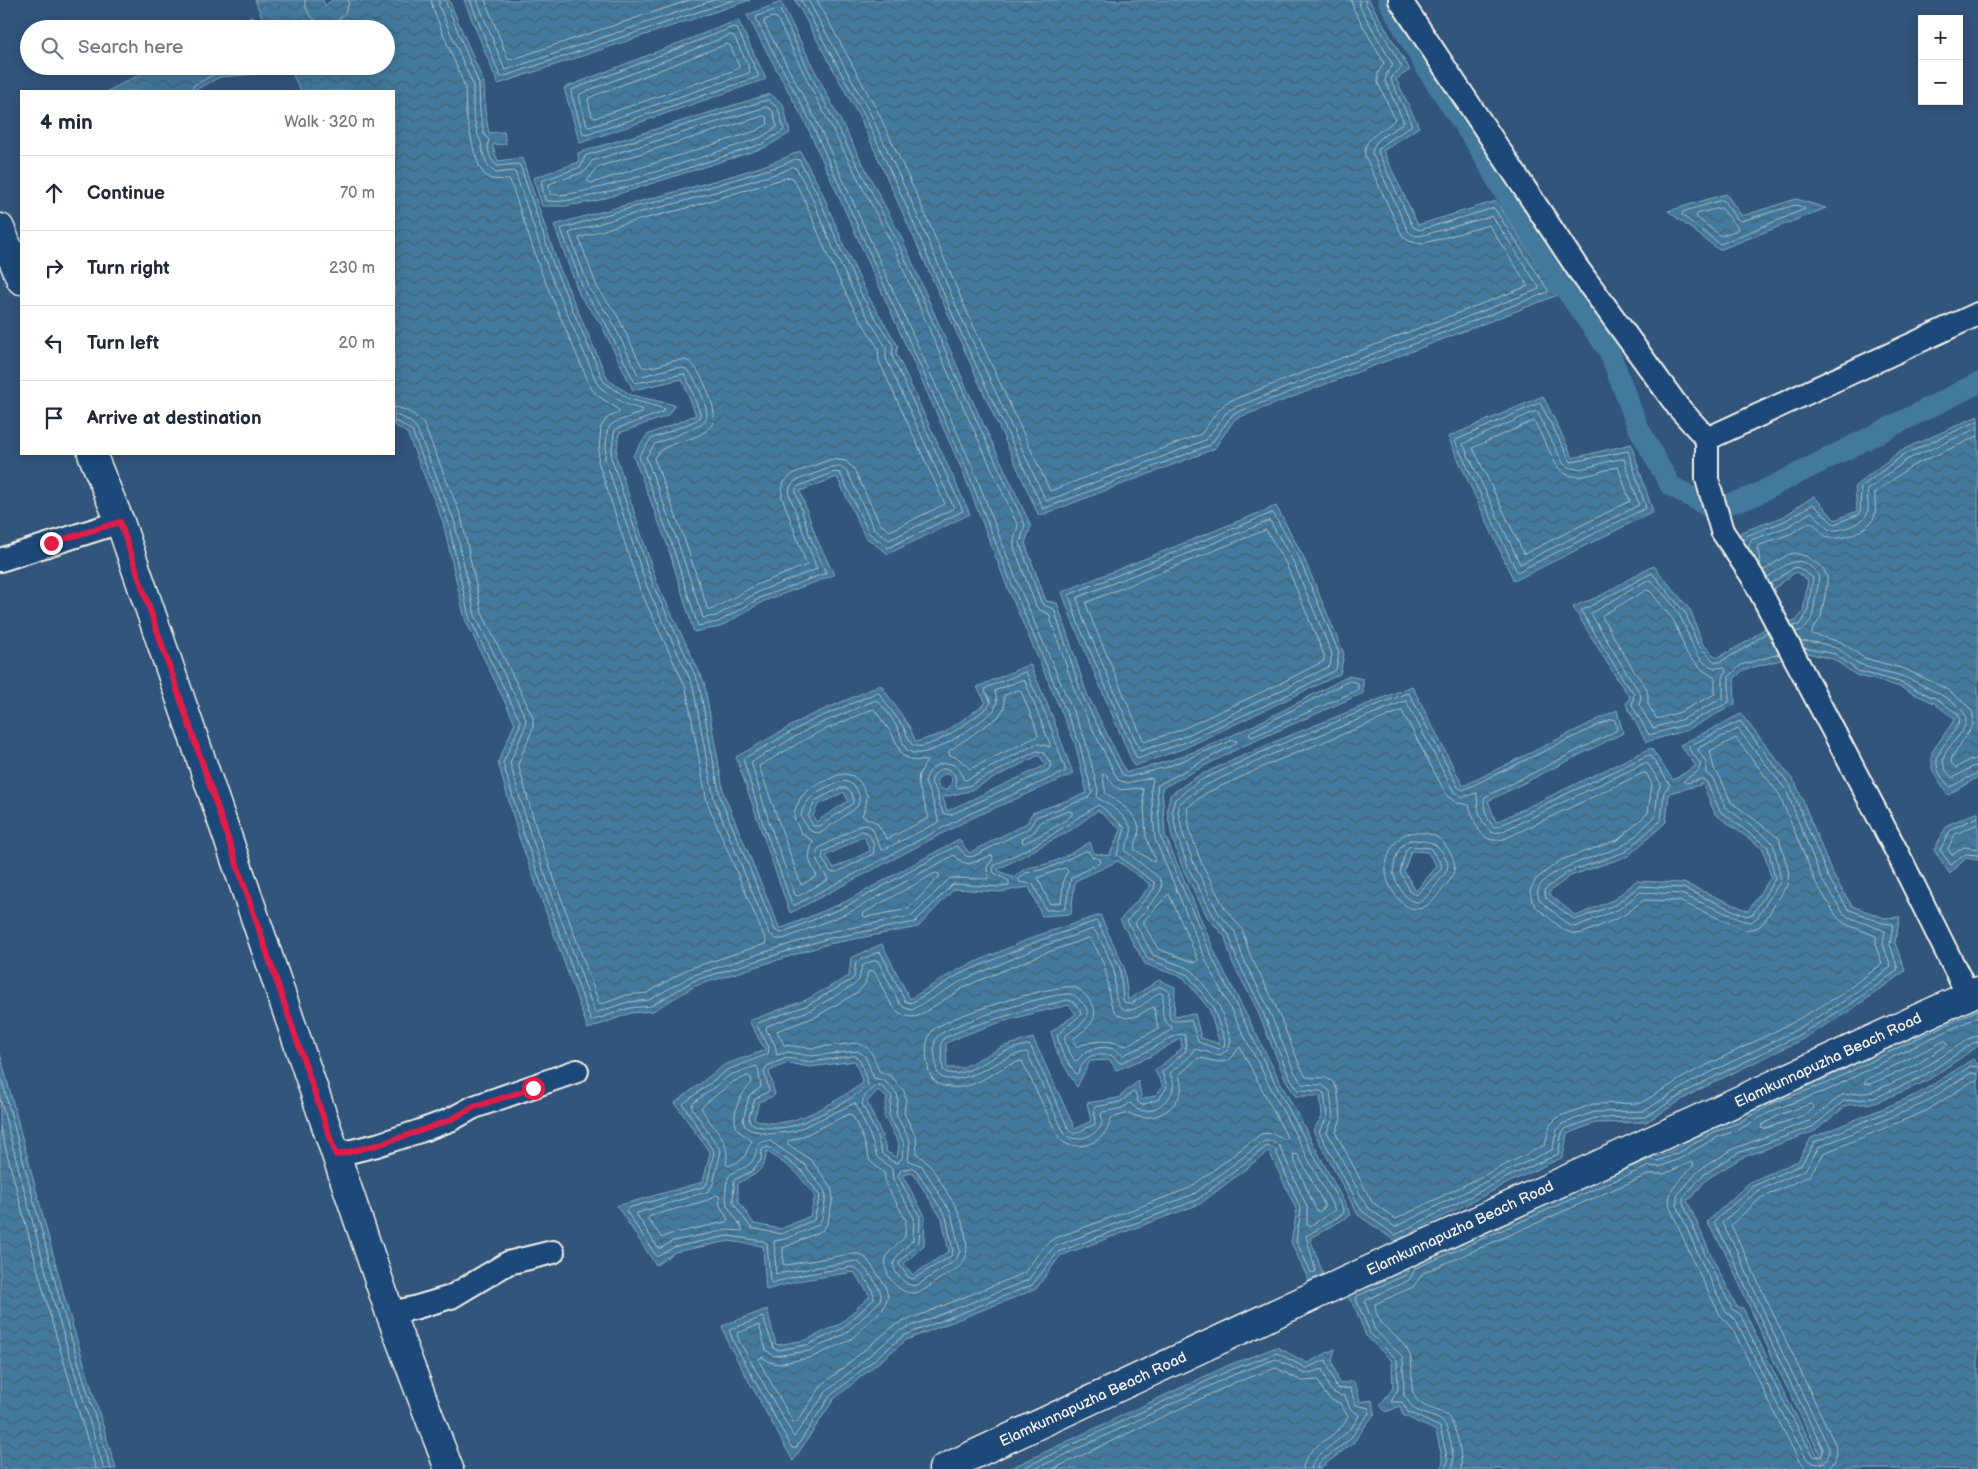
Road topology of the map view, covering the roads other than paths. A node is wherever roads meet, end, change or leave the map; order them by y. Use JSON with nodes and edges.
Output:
{"nodes":[{"id":1,"x":1400,"y":0,"type":"edge"},
{"id":2,"x":0,"y":228,"type":"edge"},
{"id":3,"x":20,"y":278,"type":"edge"},
{"id":4,"x":1978,"y":314,"type":"edge"},
{"id":5,"x":1707,"y":439,"type":"junction"},
{"id":6,"x":92,"y":455,"type":"edge"},
{"id":7,"x":120,"y":522,"type":"junction"},
{"id":8,"x":0,"y":560,"type":"edge"},
{"id":9,"x":1973,"y":993,"type":"edge"},
{"id":10,"x":577,"y":1071,"type":"dead end"},
{"id":11,"x":336,"y":1155,"type":"junction"},
{"id":12,"x":553,"y":1252,"type":"dead end"},
{"id":13,"x":390,"y":1313,"type":"junction"},
{"id":14,"x":449,"y":1469,"type":"edge"},
{"id":15,"x":943,"y":1469,"type":"edge"}],
"edges":[{"from":1,"to":5,"type":"street"},
{"from":2,"to":3,"type":"main road"},
{"from":4,"to":5,"type":"street"},
{"from":5,"to":9,"type":"street"},
{"from":6,"to":7,"type":"main road"},
{"from":7,"to":8,"type":"street"},
{"from":7,"to":11,"type":"main road"},
{"from":9,"to":15,"type":"main road","name":"Elamkunnapuzha Beach Road"},
{"from":10,"to":11,"type":"street"},
{"from":11,"to":13,"type":"main road"},
{"from":12,"to":13,"type":"street"},
{"from":13,"to":14,"type":"main road"}]}
